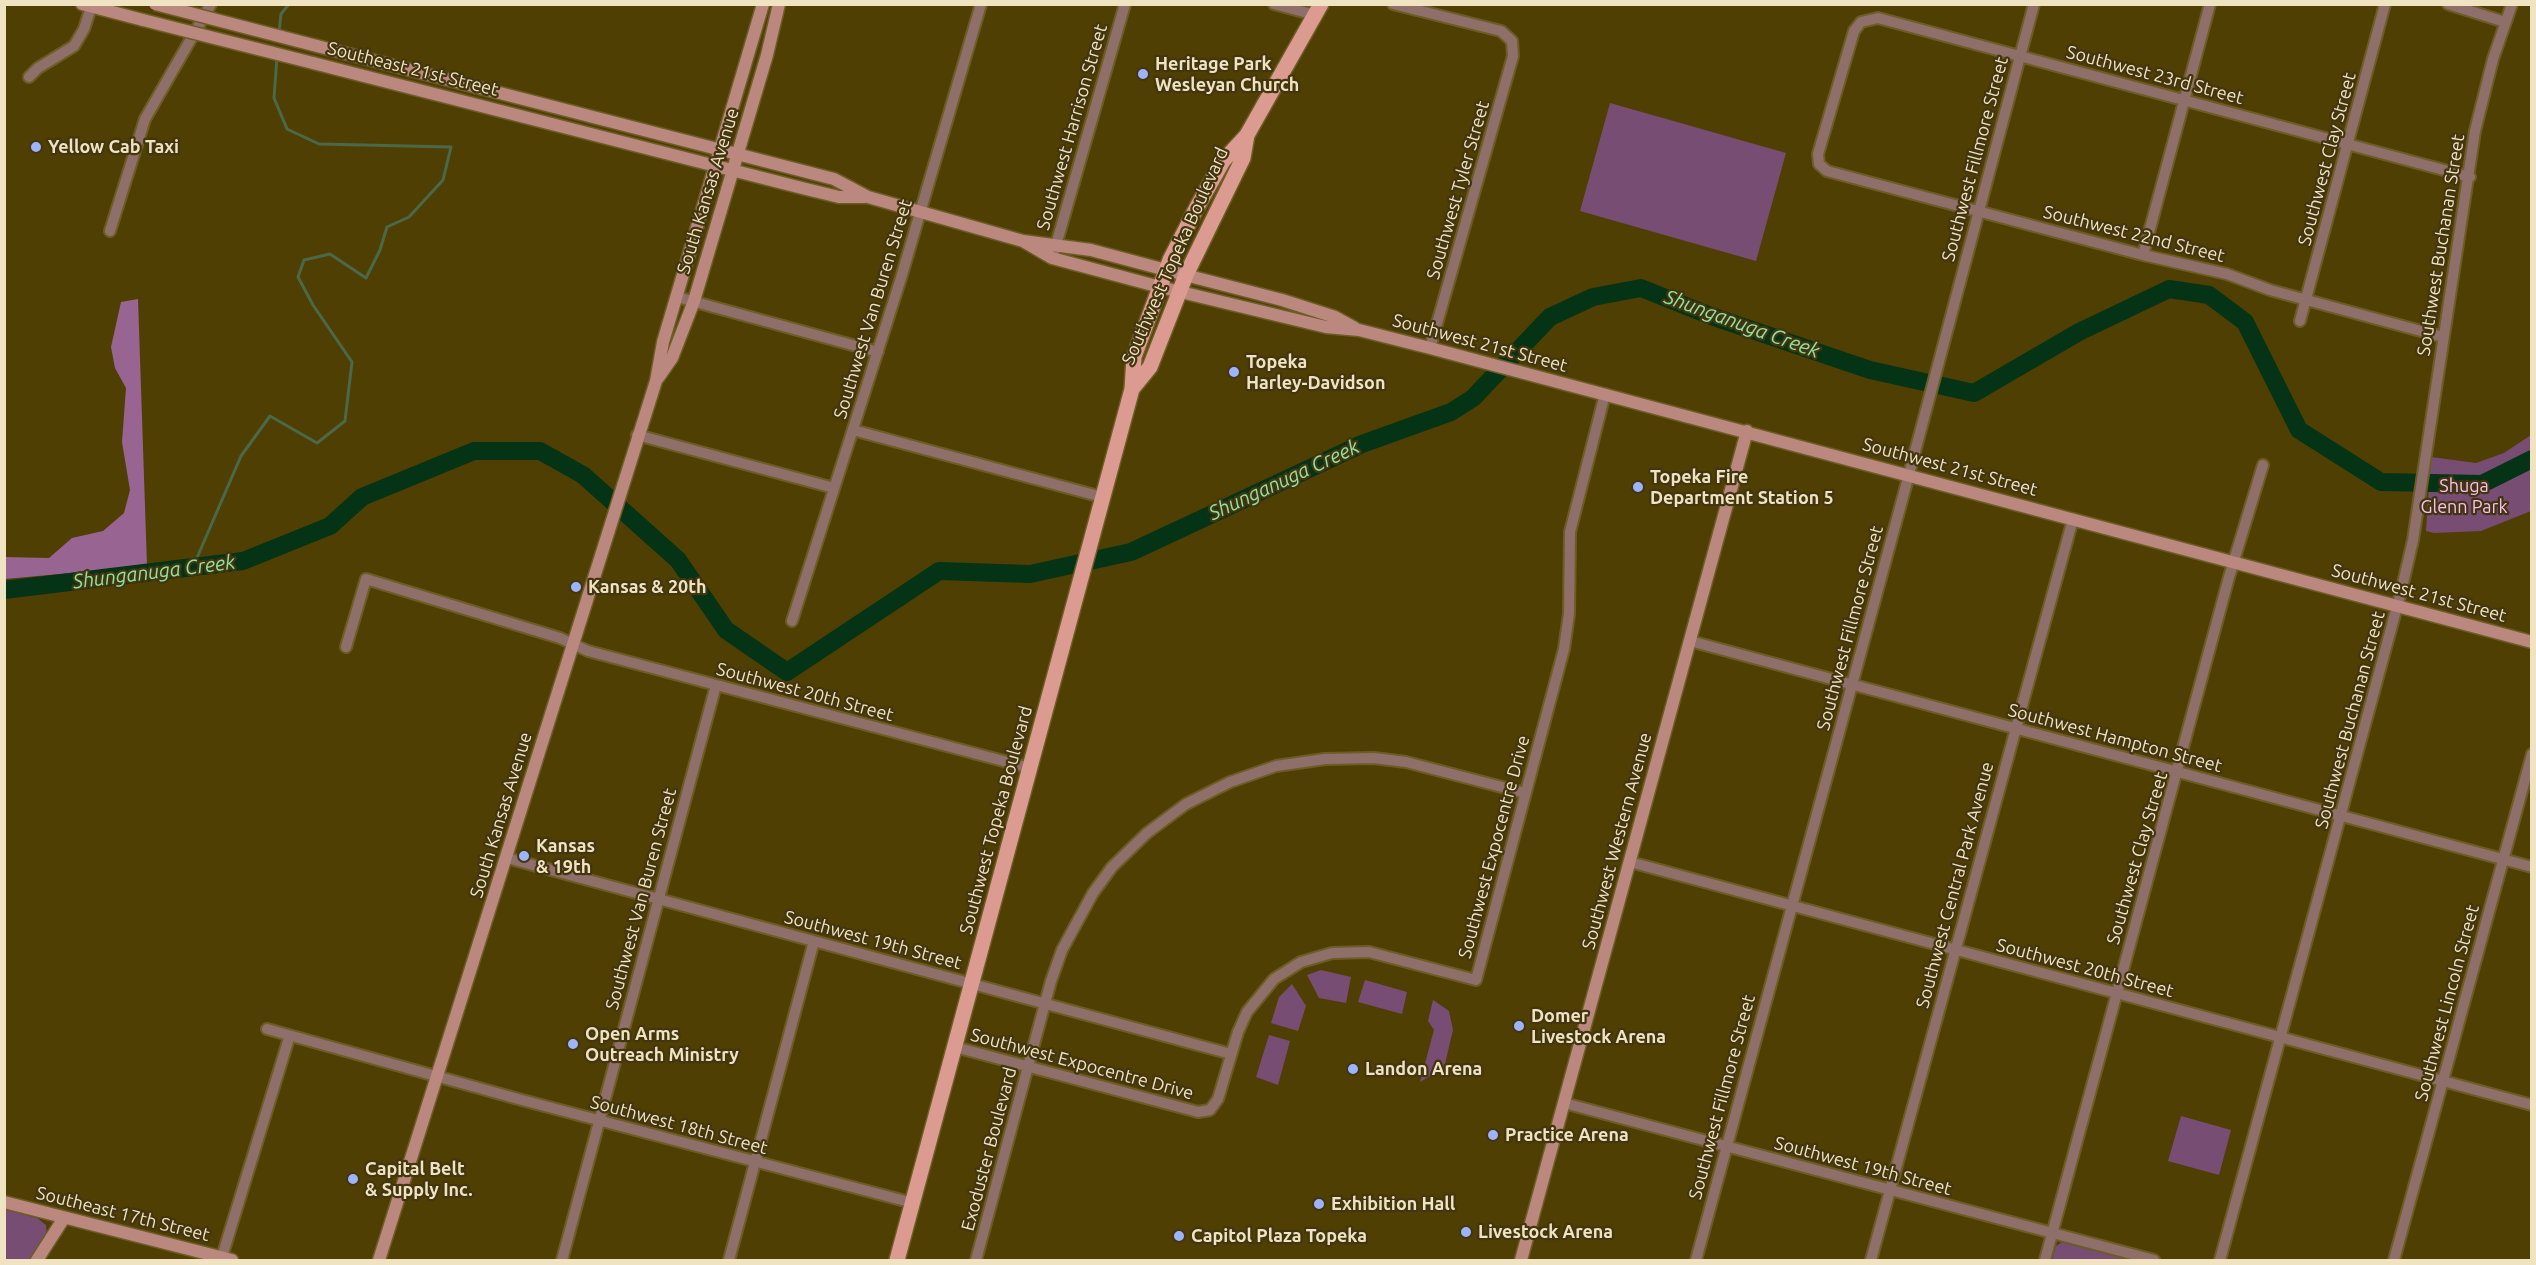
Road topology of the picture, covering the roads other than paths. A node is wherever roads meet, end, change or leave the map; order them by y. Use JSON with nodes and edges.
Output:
{"nodes":[{"id":1,"x":155,"y":4,"type":"edge"},
{"id":2,"x":211,"y":4,"type":"edge"},
{"id":3,"x":763,"y":4,"type":"edge"},
{"id":4,"x":779,"y":4,"type":"edge"},
{"id":5,"x":981,"y":4,"type":"edge"},
{"id":6,"x":1125,"y":4,"type":"edge"},
{"id":7,"x":1274,"y":4,"type":"edge"},
{"id":8,"x":1393,"y":4,"type":"edge"},
{"id":9,"x":2034,"y":4,"type":"edge"},
{"id":10,"x":2210,"y":4,"type":"edge"},
{"id":11,"x":2385,"y":4,"type":"edge"},
{"id":12,"x":2448,"y":4,"type":"edge"},
{"id":13,"x":2512,"y":4,"type":"edge"},
{"id":14,"x":89,"y":5,"type":"edge"},
{"id":15,"x":1318,"y":10,"type":"edge"},
{"id":16,"x":2505,"y":22,"type":"junction"},
{"id":17,"x":2019,"y":56,"type":"junction"},
{"id":18,"x":29,"y":77,"type":"dead end"},
{"id":19,"x":2184,"y":100,"type":"junction"},
{"id":20,"x":1247,"y":135,"type":"junction"},
{"id":21,"x":2348,"y":144,"type":"junction"},
{"id":22,"x":721,"y":148,"type":"junction"},
{"id":23,"x":739,"y":153,"type":"junction"},
{"id":24,"x":1819,"y":164,"type":"joint"},
{"id":25,"x":716,"y":166,"type":"junction"},
{"id":26,"x":734,"y":171,"type":"junction"},
{"id":27,"x":2470,"y":177,"type":"junction"},
{"id":28,"x":868,"y":197,"type":"junction"},
{"id":29,"x":921,"y":212,"type":"junction"},
{"id":30,"x":1979,"y":212,"type":"junction"},
{"id":31,"x":110,"y":231,"type":"dead end"},
{"id":32,"x":1023,"y":242,"type":"junction"},
{"id":33,"x":1056,"y":244,"type":"junction"},
{"id":34,"x":2143,"y":255,"type":"junction"},
{"id":35,"x":1053,"y":258,"type":"junction"},
{"id":36,"x":1166,"y":270,"type":"junction"},
{"id":37,"x":1186,"y":275,"type":"junction"},
{"id":38,"x":1160,"y":287,"type":"junction"},
{"id":39,"x":1179,"y":292,"type":"junction"},
{"id":40,"x":677,"y":297,"type":"junction"},
{"id":41,"x":2306,"y":300,"type":"junction"},
{"id":42,"x":694,"y":301,"type":"junction"},
{"id":43,"x":2300,"y":321,"type":"dead end"},
{"id":44,"x":1359,"y":330,"type":"junction"},
{"id":45,"x":2443,"y":337,"type":"junction"},
{"id":46,"x":1430,"y":348,"type":"junction"},
{"id":47,"x":878,"y":352,"type":"junction"},
{"id":48,"x":656,"y":381,"type":"junction"},
{"id":49,"x":1132,"y":389,"type":"junction"},
{"id":50,"x":1605,"y":394,"type":"junction"},
{"id":51,"x":853,"y":430,"type":"junction"},
{"id":52,"x":1747,"y":431,"type":"junction"},
{"id":53,"x":637,"y":435,"type":"junction"},
{"id":54,"x":2263,"y":465,"type":"dead end"},
{"id":55,"x":1909,"y":475,"type":"junction"},
{"id":56,"x":834,"y":488,"type":"junction"},
{"id":57,"x":1102,"y":497,"type":"junction"},
{"id":58,"x":2073,"y":519,"type":"junction"},
{"id":59,"x":2234,"y":562,"type":"junction"},
{"id":60,"x":2398,"y":606,"type":"junction"},
{"id":61,"x":792,"y":621,"type":"dead end"},
{"id":62,"x":1690,"y":641,"type":"junction"},
{"id":63,"x":2532,"y":642,"type":"edge"},
{"id":64,"x":573,"y":644,"type":"junction"},
{"id":65,"x":345,"y":647,"type":"dead end"},
{"id":66,"x":1851,"y":684,"type":"junction"},
{"id":67,"x":716,"y":685,"type":"junction"},
{"id":68,"x":2014,"y":728,"type":"junction"},
{"id":69,"x":2532,"y":754,"type":"edge"},
{"id":70,"x":1030,"y":768,"type":"junction"},
{"id":71,"x":2179,"y":772,"type":"junction"},
{"id":72,"x":1525,"y":793,"type":"junction"},
{"id":73,"x":2340,"y":817,"type":"junction"},
{"id":74,"x":507,"y":858,"type":"junction"},
{"id":75,"x":2503,"y":859,"type":"junction"},
{"id":76,"x":1630,"y":862,"type":"junction"},
{"id":77,"x":2532,"y":867,"type":"edge"},
{"id":78,"x":658,"y":900,"type":"junction"},
{"id":79,"x":1792,"y":904,"type":"junction"},
{"id":80,"x":814,"y":941,"type":"junction"},
{"id":81,"x":1954,"y":951,"type":"junction"},
{"id":82,"x":972,"y":984,"type":"junction"},
{"id":83,"x":2117,"y":993,"type":"junction"},
{"id":84,"x":1045,"y":1004,"type":"junction"},
{"id":85,"x":267,"y":1029,"type":"dead end"},
{"id":86,"x":289,"y":1038,"type":"junction"},
{"id":87,"x":2281,"y":1038,"type":"junction"},
{"id":88,"x":955,"y":1047,"type":"junction"},
{"id":89,"x":1231,"y":1054,"type":"junction"},
{"id":90,"x":1029,"y":1065,"type":"junction"},
{"id":91,"x":438,"y":1077,"type":"junction"},
{"id":92,"x":2443,"y":1081,"type":"junction"},
{"id":93,"x":1564,"y":1102,"type":"junction"},
{"id":94,"x":2532,"y":1105,"type":"edge"},
{"id":95,"x":600,"y":1121,"type":"junction"},
{"id":96,"x":1726,"y":1146,"type":"junction"},
{"id":97,"x":756,"y":1162,"type":"junction"},
{"id":98,"x":1890,"y":1190,"type":"junction"},
{"id":99,"x":4,"y":1202,"type":"edge"},
{"id":100,"x":913,"y":1203,"type":"junction"},
{"id":101,"x":64,"y":1218,"type":"junction"},
{"id":102,"x":2052,"y":1233,"type":"junction"},
{"id":103,"x":37,"y":1260,"type":"edge"},
{"id":104,"x":225,"y":1260,"type":"edge"},
{"id":105,"x":380,"y":1260,"type":"edge"},
{"id":106,"x":562,"y":1260,"type":"edge"},
{"id":107,"x":729,"y":1260,"type":"edge"},
{"id":108,"x":897,"y":1260,"type":"edge"},
{"id":109,"x":976,"y":1260,"type":"edge"},
{"id":110,"x":1521,"y":1260,"type":"edge"},
{"id":111,"x":1696,"y":1260,"type":"edge"},
{"id":112,"x":1871,"y":1260,"type":"edge"},
{"id":113,"x":2045,"y":1260,"type":"edge"},
{"id":114,"x":2154,"y":1260,"type":"edge"},
{"id":115,"x":2220,"y":1260,"type":"edge"},
{"id":116,"x":2394,"y":1260,"type":"edge"}],
"edges":[{"from":1,"to":22,"type":"main road","name":"Southeast 21st Street","bridge":true},
{"from":2,"to":31,"type":"street"},
{"from":3,"to":22,"type":"main road","name":"South Kansas Avenue"},
{"from":4,"to":23,"type":"main road","name":"South Kansas Avenue"},
{"from":5,"to":29,"type":"street","name":"Southwest Van Buren Street"},
{"from":6,"to":33,"type":"street","name":"Southwest Harrison Street"},
{"from":7,"to":15,"type":"street"},
{"from":8,"to":46,"type":"street","name":"Southwest Tyler Street"},
{"from":9,"to":17,"type":"street","name":"Southwest Fillmore Street"},
{"from":10,"to":19,"type":"street"},
{"from":11,"to":21,"type":"street","name":"Southwest Clay Street"},
{"from":12,"to":16,"type":"street"},
{"from":13,"to":16,"type":"street","name":"Southwest Buchanan Street"},
{"from":14,"to":18,"type":"street"},
{"from":14,"to":25,"type":"main road","name":"Southeast 21st Street","bridge":true},
{"from":15,"to":20,"type":"main road","name":"Southwest Topeka Boulevard"},
{"from":16,"to":27,"type":"street","name":"Southwest Buchanan Street"},
{"from":17,"to":19,"type":"street","name":"Southwest 23rd Street"},
{"from":17,"to":24,"type":"street","name":"Southwest 23rd Street"},
{"from":17,"to":30,"type":"street","name":"Southwest Fillmore Street"},
{"from":19,"to":21,"type":"street","name":"Southwest 23rd Street"},
{"from":19,"to":34,"type":"street"},
{"from":20,"to":36,"type":"main road","name":"Southwest Topeka Boulevard"},
{"from":20,"to":37,"type":"main road","name":"Southwest Topeka Boulevard"},
{"from":21,"to":27,"type":"street","name":"Southwest 23rd Street"},
{"from":21,"to":41,"type":"street","name":"Southwest Clay Street"},
{"from":22,"to":23,"type":"main road","name":"Southeast 21st Street"},
{"from":22,"to":25,"type":"main road","name":"South Kansas Avenue"},
{"from":23,"to":26,"type":"main road","name":"South Kansas Avenue"},
{"from":23,"to":28,"type":"main road","name":"Southwest 21st Street"},
{"from":24,"to":30,"type":"street","name":"Southwest 22nd Street"},
{"from":25,"to":26,"type":"main road","name":"Southeast 21st Street"},
{"from":25,"to":40,"type":"main road","name":"South Kansas Avenue"},
{"from":26,"to":28,"type":"main road","name":"Southwest 21st Street"},
{"from":26,"to":42,"type":"main road","name":"South Kansas Avenue"},
{"from":27,"to":45,"type":"street","name":"Southwest Buchanan Street"},
{"from":28,"to":29,"type":"main road","name":"Southwest 21st Street"},
{"from":29,"to":32,"type":"main road","name":"Southwest 21st Street"},
{"from":29,"to":47,"type":"street","name":"Southwest Van Buren Street"},
{"from":30,"to":34,"type":"street","name":"Southwest 22nd Street"},
{"from":30,"to":55,"type":"street","name":"Southwest Fillmore Street"},
{"from":32,"to":33,"type":"main road","name":"Southwest 21st Street"},
{"from":32,"to":35,"type":"main road","name":"Southwest 21st Street"},
{"from":33,"to":35,"type":"street","name":"Southwest Harrison Street"},
{"from":33,"to":36,"type":"main road","name":"Southwest 21st Street"},
{"from":34,"to":41,"type":"street","name":"Southwest 22nd Street"},
{"from":35,"to":38,"type":"main road","name":"Southwest 21st Street"},
{"from":36,"to":37,"type":"main road","name":"Southwest 21st Street"},
{"from":36,"to":38,"type":"main road","name":"Southwest Topeka Boulevard"},
{"from":37,"to":39,"type":"main road","name":"Southwest Topeka Boulevard"},
{"from":37,"to":44,"type":"main road","name":"Southwest 21st Street"},
{"from":38,"to":39,"type":"main road","name":"Southwest 21st Street"},
{"from":38,"to":49,"type":"main road","name":"Southwest Topeka Boulevard"},
{"from":39,"to":44,"type":"main road","name":"Southwest 21st Street"},
{"from":39,"to":49,"type":"main road","name":"Southwest Topeka Boulevard"},
{"from":40,"to":42,"type":"street"},
{"from":40,"to":48,"type":"main road","name":"South Kansas Avenue"},
{"from":41,"to":43,"type":"street","name":"Southwest Clay Street"},
{"from":41,"to":45,"type":"street","name":"Southwest 22nd Street"},
{"from":42,"to":47,"type":"street"},
{"from":42,"to":48,"type":"main road","name":"South Kansas Avenue"},
{"from":44,"to":46,"type":"main road","name":"Southwest 21st Street"},
{"from":45,"to":60,"type":"street","name":"Southwest Buchanan Street"},
{"from":46,"to":50,"type":"main road","name":"Southwest 21st Street"},
{"from":47,"to":51,"type":"street","name":"Southwest Van Buren Street"},
{"from":48,"to":53,"type":"main road","name":"South Kansas Avenue"},
{"from":49,"to":57,"type":"main road","name":"Southwest Topeka Boulevard"},
{"from":50,"to":52,"type":"main road","name":"Southwest 21st Street"},
{"from":50,"to":72,"type":"street","name":"Southwest Expocentre Drive"},
{"from":51,"to":56,"type":"street","name":"Southwest Van Buren Street"},
{"from":51,"to":57,"type":"street"},
{"from":52,"to":55,"type":"main road","name":"Southwest 21st Street"},
{"from":52,"to":62,"type":"main road","name":"Southwest Western Avenue"},
{"from":53,"to":56,"type":"street"},
{"from":53,"to":64,"type":"main road","name":"South Kansas Avenue"},
{"from":54,"to":59,"type":"street","name":"Southwest Clay Street"},
{"from":55,"to":58,"type":"main road","name":"Southwest 21st Street"},
{"from":55,"to":66,"type":"street","name":"Southwest Fillmore Street"},
{"from":56,"to":61,"type":"street","name":"Southwest Van Buren Street"},
{"from":57,"to":70,"type":"main road","name":"Southwest Topeka Boulevard"},
{"from":58,"to":59,"type":"main road","name":"Southwest 21st Street"},
{"from":58,"to":68,"type":"street","name":"Southwest Central Park Avenue"},
{"from":59,"to":60,"type":"main road","name":"Southwest 21st Street"},
{"from":59,"to":71,"type":"street","name":"Southwest Clay Street"},
{"from":60,"to":63,"type":"main road","name":"Southwest 21st Street"},
{"from":60,"to":73,"type":"street","name":"Southwest Buchanan Street"},
{"from":62,"to":66,"type":"street","name":"Southwest Hampton Street"},
{"from":62,"to":76,"type":"main road","name":"Southwest Western Avenue"},
{"from":64,"to":65,"type":"street","name":"Southwest 20th Street"},
{"from":64,"to":67,"type":"street","name":"Southwest 20th Street"},
{"from":64,"to":74,"type":"main road","name":"South Kansas Avenue"},
{"from":66,"to":68,"type":"street","name":"Southwest Hampton Street"},
{"from":66,"to":79,"type":"street","name":"Southwest Fillmore Street"},
{"from":67,"to":70,"type":"street","name":"Southwest 20th Street"},
{"from":67,"to":78,"type":"street","name":"Southwest Van Buren Street"},
{"from":68,"to":71,"type":"street","name":"Southwest Hampton Street"},
{"from":68,"to":81,"type":"street","name":"Southwest Central Park Avenue"},
{"from":69,"to":75,"type":"street","name":"Southwest Lincoln Street"},
{"from":70,"to":82,"type":"main road","name":"Southwest Topeka Boulevard"},
{"from":71,"to":73,"type":"street","name":"Southwest Hampton Street"},
{"from":71,"to":83,"type":"street","name":"Southwest Clay Street"},
{"from":72,"to":84,"type":"street","name":"Exoduster Boulevard"},
{"from":72,"to":89,"type":"street","name":"Southwest Expocentre Drive"},
{"from":73,"to":75,"type":"street","name":"Southwest Hampton Street"},
{"from":73,"to":87,"type":"street","name":"Southwest Buchanan Street"},
{"from":74,"to":78,"type":"street","name":"Southwest 19th Street"},
{"from":74,"to":91,"type":"main road","name":"South Kansas Avenue"},
{"from":75,"to":77,"type":"street","name":"Southwest Hampton Street"},
{"from":75,"to":92,"type":"street","name":"Southwest Lincoln Street"},
{"from":76,"to":79,"type":"street","name":"Southwest 20th Street"},
{"from":76,"to":93,"type":"main road","name":"Southwest Western Avenue"},
{"from":78,"to":80,"type":"street","name":"Southwest 19th Street"},
{"from":78,"to":95,"type":"street","name":"Southwest Van Buren Street"},
{"from":79,"to":81,"type":"street","name":"Southwest 20th Street"},
{"from":79,"to":96,"type":"street","name":"Southwest Fillmore Street"},
{"from":80,"to":82,"type":"street","name":"Southwest 19th Street"},
{"from":80,"to":97,"type":"street"},
{"from":81,"to":83,"type":"street","name":"Southwest 20th Street"},
{"from":81,"to":98,"type":"street","name":"Southwest Central Park Avenue"},
{"from":82,"to":84,"type":"street","name":"Southwest 19th Street"},
{"from":82,"to":88,"type":"main road","name":"Southwest Topeka Boulevard"},
{"from":83,"to":87,"type":"street","name":"Southwest 20th Street"},
{"from":83,"to":102,"type":"street","name":"Southwest Clay Street"},
{"from":84,"to":89,"type":"street","name":"Southwest 19th Street"},
{"from":84,"to":90,"type":"street","name":"Exoduster Boulevard"},
{"from":85,"to":86,"type":"street","name":"Southwest 18th Street"},
{"from":86,"to":91,"type":"street","name":"Southwest 18th Street"},
{"from":86,"to":104,"type":"street"},
{"from":87,"to":92,"type":"street","name":"Southwest 20th Street"},
{"from":87,"to":115,"type":"street","name":"Southwest Buchanan Street"},
{"from":88,"to":90,"type":"street","name":"Southwest Expocentre Drive"},
{"from":88,"to":100,"type":"main road","name":"Southwest Topeka Boulevard"},
{"from":89,"to":90,"type":"street","name":"Southwest Expocentre Drive"},
{"from":90,"to":109,"type":"street","name":"Exoduster Boulevard"},
{"from":91,"to":95,"type":"street","name":"Southwest 18th Street"},
{"from":91,"to":105,"type":"main road","name":"South Kansas Avenue"},
{"from":92,"to":94,"type":"street","name":"Southwest 20th Street"},
{"from":92,"to":116,"type":"street","name":"Southwest Lincoln Street"},
{"from":93,"to":96,"type":"street","name":"Southwest 19th Street"},
{"from":93,"to":110,"type":"main road","name":"Southwest Western Avenue"},
{"from":95,"to":97,"type":"street","name":"Southwest 18th Street"},
{"from":95,"to":106,"type":"street","name":"Southwest Van Buren Street"},
{"from":96,"to":98,"type":"street","name":"Southwest 19th Street"},
{"from":96,"to":111,"type":"street","name":"Southwest Fillmore Street"},
{"from":97,"to":100,"type":"street","name":"Southwest 18th Street"},
{"from":97,"to":107,"type":"street"},
{"from":98,"to":102,"type":"street","name":"Southwest 19th Street"},
{"from":98,"to":112,"type":"street","name":"Southwest Central Park Avenue"},
{"from":99,"to":101,"type":"main road","name":"Southeast 17th Street"},
{"from":100,"to":108,"type":"main road","name":"Southwest Topeka Boulevard"},
{"from":101,"to":103,"type":"main road"},
{"from":101,"to":104,"type":"main road","name":"Southeast 17th Street"},
{"from":102,"to":113,"type":"street","name":"Southwest Clay Street"},
{"from":102,"to":114,"type":"street","name":"Southwest 19th Street"}]}
